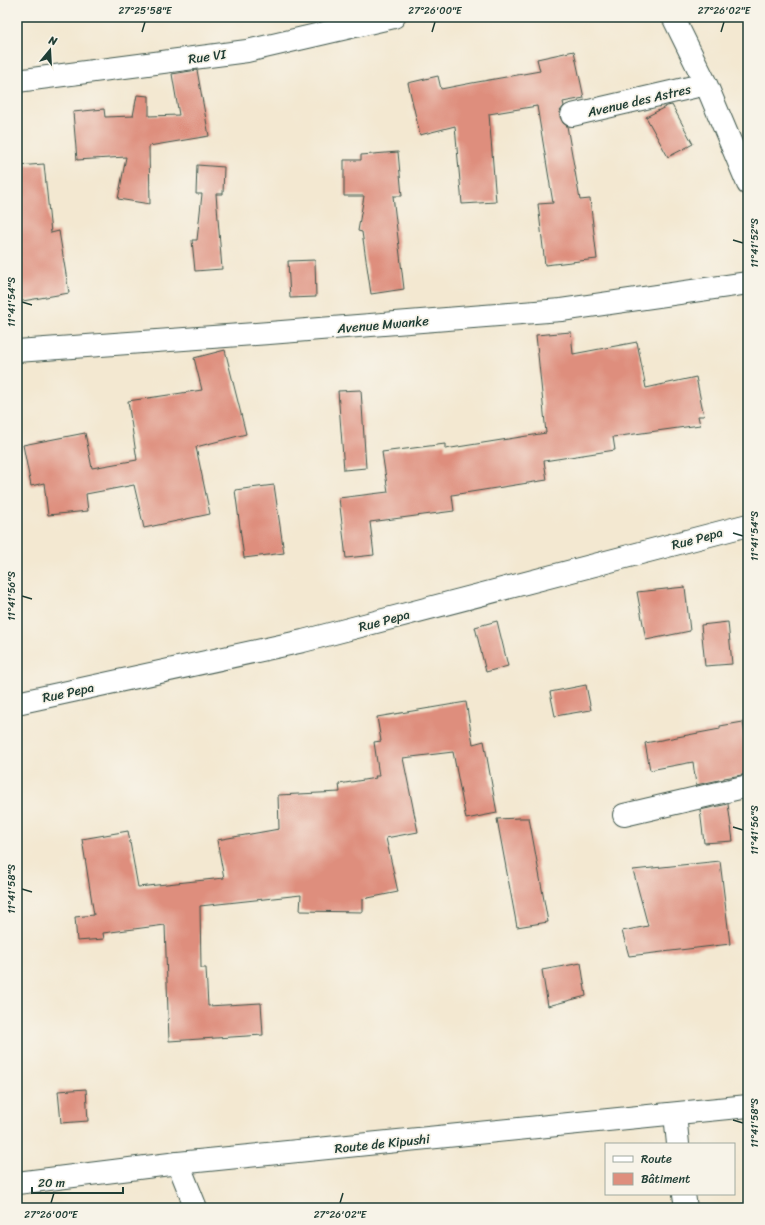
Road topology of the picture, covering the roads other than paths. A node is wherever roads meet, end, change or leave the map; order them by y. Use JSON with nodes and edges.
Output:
{"nodes":[{"id":1,"x":394,"y":17,"type":"edge"},
{"id":2,"x":672,"y":17,"type":"edge"},
{"id":3,"x":17,"y":81,"type":"edge"},
{"id":4,"x":706,"y":84,"type":"junction"},
{"id":5,"x":572,"y":115,"type":"dead end"},
{"id":6,"x":748,"y":184,"type":"edge"},
{"id":7,"x":748,"y":283,"type":"edge"},
{"id":8,"x":17,"y":351,"type":"edge"},
{"id":9,"x":748,"y":525,"type":"edge"},
{"id":10,"x":17,"y":703,"type":"edge"},
{"id":11,"x":748,"y":786,"type":"edge"},
{"id":12,"x":624,"y":815,"type":"dead end"},
{"id":13,"x":748,"y":1106,"type":"edge"},
{"id":14,"x":675,"y":1114,"type":"junction"},
{"id":15,"x":678,"y":1143,"type":"edge"},
{"id":16,"x":178,"y":1163,"type":"junction"},
{"id":17,"x":17,"y":1183,"type":"edge"},
{"id":18,"x":684,"y":1195,"type":"edge"},
{"id":19,"x":196,"y":1208,"type":"edge"},
{"id":20,"x":686,"y":1208,"type":"edge"}],
"edges":[{"from":1,"to":3,"type":"street","name":"Rue VI"},
{"from":2,"to":4,"type":"street"},
{"from":4,"to":5,"type":"street","name":"Avenue des Astres"},
{"from":4,"to":6,"type":"street"},
{"from":7,"to":8,"type":"street","name":"Avenue Mwanke"},
{"from":9,"to":10,"type":"street","name":"Rue Pepa"},
{"from":11,"to":12,"type":"street"},
{"from":13,"to":14,"type":"street","name":"Route de Kipushi"},
{"from":14,"to":15,"type":"street"},
{"from":14,"to":16,"type":"street","name":"Route de Kipushi"},
{"from":16,"to":17,"type":"street","name":"Route de Kipushi"},
{"from":16,"to":19,"type":"street"},
{"from":18,"to":20,"type":"street"}]}
